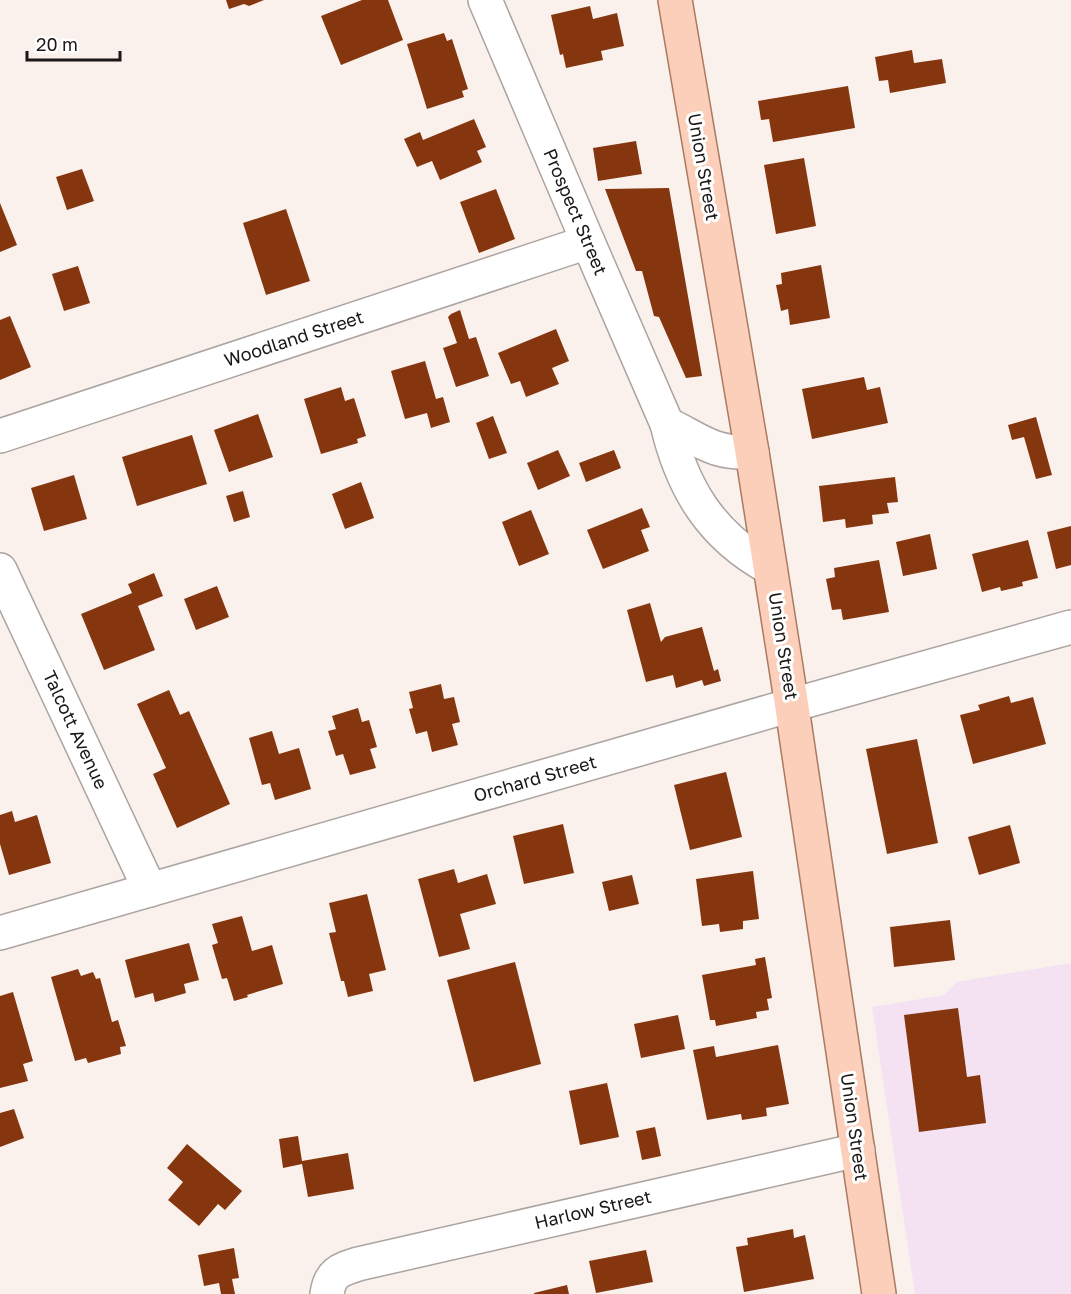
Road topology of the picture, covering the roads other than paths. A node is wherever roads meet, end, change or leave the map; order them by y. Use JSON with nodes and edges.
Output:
{"nodes":[{"id":1,"x":485,"y":0,"type":"edge"},
{"id":2,"x":675,"y":0,"type":"edge"},
{"id":3,"x":588,"y":242,"type":"junction"},
{"id":4,"x":668,"y":424,"type":"junction"},
{"id":5,"x":0,"y":436,"type":"edge"},
{"id":6,"x":752,"y":452,"type":"junction"},
{"id":7,"x":770,"y":568,"type":"junction"},
{"id":8,"x":0,"y":570,"type":"edge"},
{"id":9,"x":1071,"y":627,"type":"edge"},
{"id":10,"x":792,"y":705,"type":"junction"},
{"id":11,"x":150,"y":890,"type":"junction"},
{"id":12,"x":0,"y":933,"type":"edge"},
{"id":13,"x":858,"y":1150,"type":"junction"},
{"id":14,"x":329,"y":1286,"type":"edge"},
{"id":15,"x":879,"y":1294,"type":"edge"}],
"edges":[{"from":1,"to":3,"type":"street","name":"Prospect Street"},
{"from":2,"to":6,"type":"main road","name":"Union Street"},
{"from":3,"to":4,"type":"street","name":"Prospect Street"},
{"from":3,"to":5,"type":"street","name":"Woodland Street"},
{"from":4,"to":6,"type":"street"},
{"from":4,"to":7,"type":"street","name":"Prospect Street"},
{"from":6,"to":7,"type":"main road","name":"Union Street"},
{"from":7,"to":10,"type":"main road","name":"Union Street"},
{"from":8,"to":11,"type":"street","name":"Talcott Avenue"},
{"from":9,"to":10,"type":"street","name":"Orchard Street"},
{"from":10,"to":11,"type":"street","name":"Orchard Street"},
{"from":10,"to":13,"type":"main road","name":"Union Street"},
{"from":11,"to":12,"type":"street","name":"Orchard Street"},
{"from":13,"to":14,"type":"street","name":"Harlow Street"},
{"from":13,"to":15,"type":"main road","name":"Union Street"}]}
